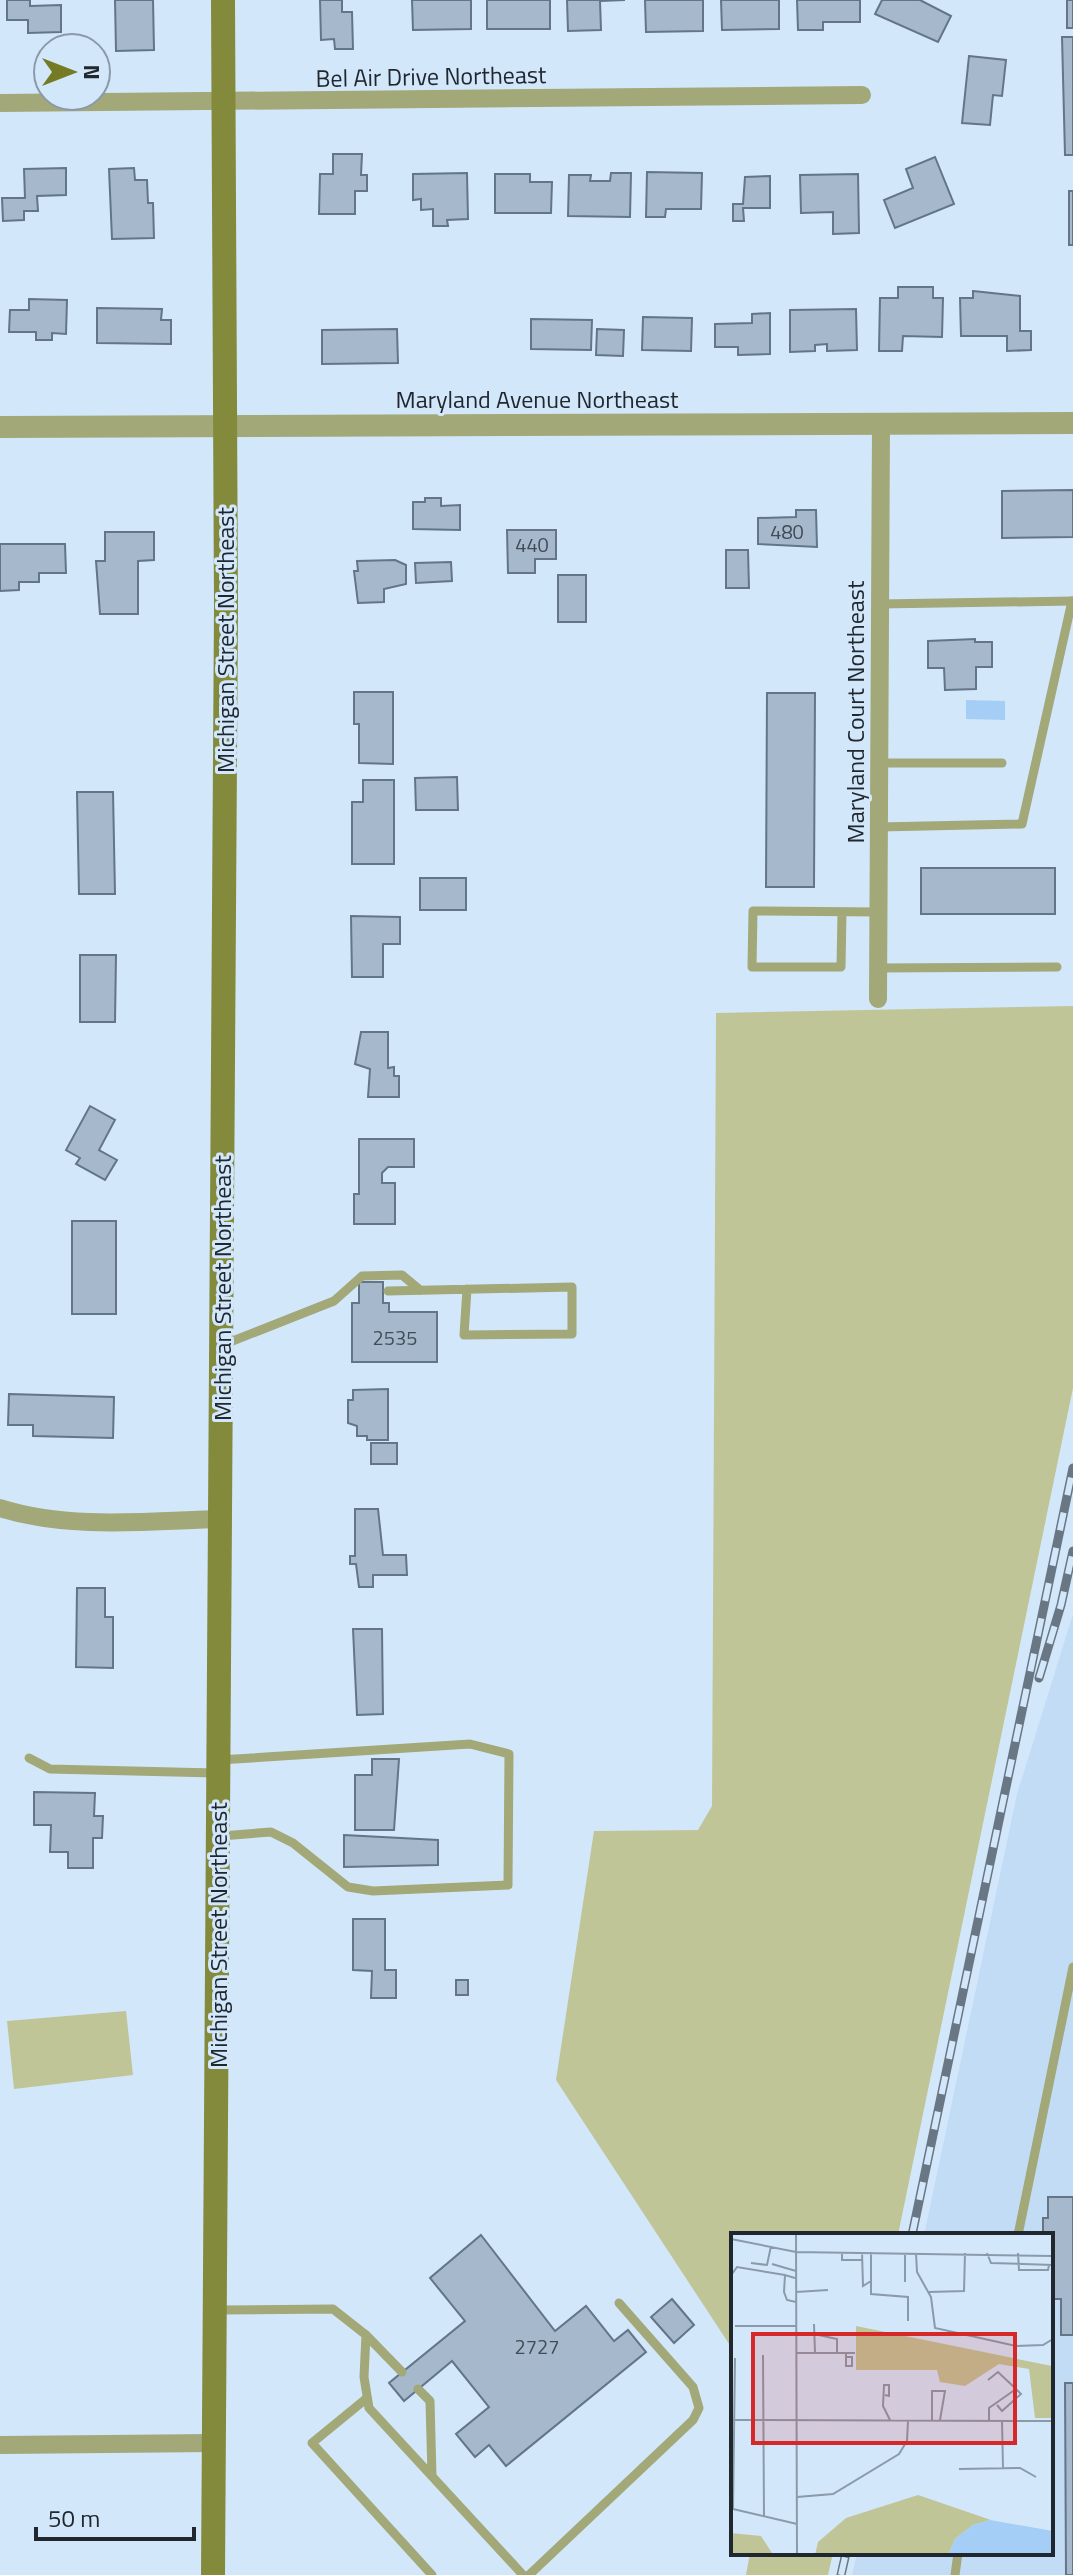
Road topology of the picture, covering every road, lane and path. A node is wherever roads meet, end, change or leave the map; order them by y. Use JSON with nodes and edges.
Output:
{"nodes":[{"id":1,"x":223,"y":0,"type":"edge"},
{"id":2,"x":862,"y":95,"type":"dead end"},
{"id":3,"x":224,"y":102,"type":"junction"},
{"id":4,"x":0,"y":103,"type":"edge"},
{"id":5,"x":1073,"y":423,"type":"edge"},
{"id":6,"x":881,"y":425,"type":"junction"},
{"id":7,"x":226,"y":426,"type":"junction"},
{"id":8,"x":0,"y":427,"type":"edge"},
{"id":9,"x":1072,"y":601,"type":"edge"},
{"id":10,"x":880,"y":604,"type":"junction"},
{"id":11,"x":879,"y":763,"type":"junction"},
{"id":12,"x":1002,"y":763,"type":"dead end"},
{"id":13,"x":879,"y":827,"type":"junction"},
{"id":14,"x":842,"y":912,"type":"junction"},
{"id":15,"x":878,"y":912,"type":"junction"},
{"id":16,"x":1057,"y":967,"type":"dead end"},
{"id":17,"x":878,"y":968,"type":"junction"},
{"id":18,"x":878,"y":999,"type":"dead end"},
{"id":19,"x":467,"y":1289,"type":"junction"},
{"id":20,"x":420,"y":1290,"type":"junction"},
{"id":21,"x":388,"y":1291,"type":"dead end"},
{"id":22,"x":222,"y":1346,"type":"junction"},
{"id":23,"x":0,"y":1508,"type":"edge"},
{"id":24,"x":220,"y":1519,"type":"junction"},
{"id":25,"x":29,"y":1758,"type":"dead end"},
{"id":26,"x":219,"y":1767,"type":"junction"},
{"id":27,"x":218,"y":1836,"type":"junction"},
{"id":28,"x":1073,"y":1967,"type":"edge"},
{"id":29,"x":1018,"y":2233,"type":"edge"},
{"id":30,"x":619,"y":2303,"type":"dead end"},
{"id":31,"x":215,"y":2310,"type":"junction"},
{"id":32,"x":366,"y":2335,"type":"junction"},
{"id":33,"x":402,"y":2372,"type":"dead end"},
{"id":34,"x":418,"y":2389,"type":"dead end"},
{"id":35,"x":367,"y":2398,"type":"junction"},
{"id":36,"x":214,"y":2443,"type":"junction"},
{"id":37,"x":0,"y":2445,"type":"edge"},
{"id":38,"x":432,"y":2476,"type":"junction"},
{"id":39,"x":958,"y":2555,"type":"edge"},
{"id":40,"x":213,"y":2575,"type":"edge"},
{"id":41,"x":432,"y":2575,"type":"edge"},
{"id":42,"x":523,"y":2575,"type":"edge"},
{"id":43,"x":529,"y":2575,"type":"edge"},
{"id":44,"x":955,"y":2575,"type":"edge"}],
"edges":[{"from":1,"to":3,"type":"main road","name":"Michigan Street Northeast"},
{"from":2,"to":3,"type":"street","name":"Bel Air Drive Northeast"},
{"from":3,"to":4,"type":"street","name":"Bel Air Drive Northeast"},
{"from":3,"to":7,"type":"main road","name":"Michigan Street Northeast"},
{"from":5,"to":6,"type":"street","name":"Maryland Avenue Northeast"},
{"from":6,"to":7,"type":"street","name":"Maryland Avenue Northeast"},
{"from":6,"to":10,"type":"street","name":"Maryland Court Northeast"},
{"from":7,"to":8,"type":"street","name":"Maryland Avenue Northeast"},
{"from":7,"to":22,"type":"main road","name":"Michigan Street Northeast"},
{"from":9,"to":10,"type":"lane"},
{"from":9,"to":13,"type":"lane"},
{"from":10,"to":11,"type":"street","name":"Maryland Court Northeast"},
{"from":11,"to":12,"type":"lane"},
{"from":11,"to":13,"type":"street","name":"Maryland Court Northeast"},
{"from":13,"to":15,"type":"street","name":"Maryland Court Northeast"},
{"from":14,"to":14,"type":"lane"},
{"from":14,"to":15,"type":"lane"},
{"from":15,"to":17,"type":"street","name":"Maryland Court Northeast"},
{"from":16,"to":17,"type":"lane"},
{"from":17,"to":18,"type":"street","name":"Maryland Court Northeast"},
{"from":19,"to":19,"type":"lane"},
{"from":19,"to":20,"type":"lane"},
{"from":20,"to":21,"type":"lane"},
{"from":20,"to":22,"type":"lane"},
{"from":22,"to":24,"type":"main road","name":"Michigan Street Northeast"},
{"from":23,"to":24,"type":"street"},
{"from":24,"to":26,"type":"main road","name":"Michigan Street Northeast"},
{"from":25,"to":26,"type":"lane"},
{"from":26,"to":27,"type":"main road","name":"Michigan Street Northeast"},
{"from":26,"to":27,"type":"lane"},
{"from":27,"to":31,"type":"main road","name":"Michigan Street Northeast"},
{"from":28,"to":29,"type":"lane"},
{"from":30,"to":43,"type":"lane"},
{"from":31,"to":32,"type":"lane"},
{"from":31,"to":36,"type":"main road","name":"Michigan Street Northeast"},
{"from":32,"to":33,"type":"lane"},
{"from":32,"to":35,"type":"lane"},
{"from":34,"to":38,"type":"lane"},
{"from":35,"to":38,"type":"lane"},
{"from":35,"to":41,"type":"lane"},
{"from":36,"to":37,"type":"street"},
{"from":36,"to":40,"type":"main road","name":"Michigan Street Northeast"},
{"from":38,"to":42,"type":"lane"},
{"from":39,"to":44,"type":"lane"}]}
